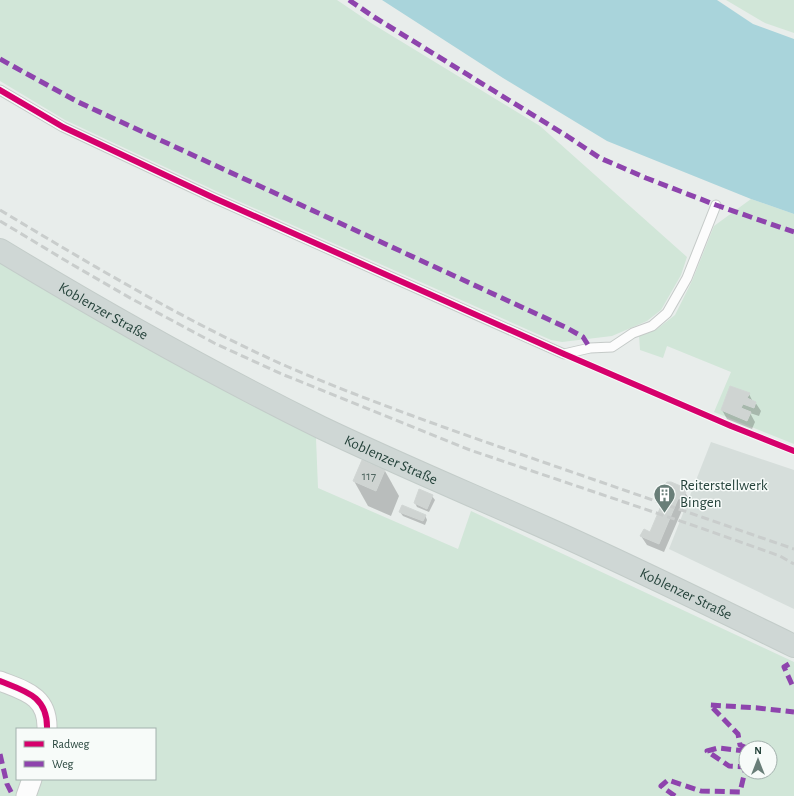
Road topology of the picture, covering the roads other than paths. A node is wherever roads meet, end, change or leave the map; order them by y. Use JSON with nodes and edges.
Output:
{"nodes":[{"id":1,"x":0,"y":90,"type":"edge"},
{"id":2,"x":716,"y":205,"type":"dead end"},
{"id":3,"x":0,"y":250,"type":"edge"},
{"id":4,"x":794,"y":646,"type":"edge"},
{"id":5,"x":0,"y":681,"type":"edge"},
{"id":6,"x":47,"y":728,"type":"edge"},
{"id":7,"x":32,"y":780,"type":"edge"},
{"id":8,"x":26,"y":796,"type":"edge"}],
"edges":[{"from":1,"to":2,"type":"lane"},
{"from":3,"to":4,"type":"main road","name":"Koblenzer Straße"},
{"from":5,"to":6,"type":"street"},
{"from":7,"to":8,"type":"street"}]}
